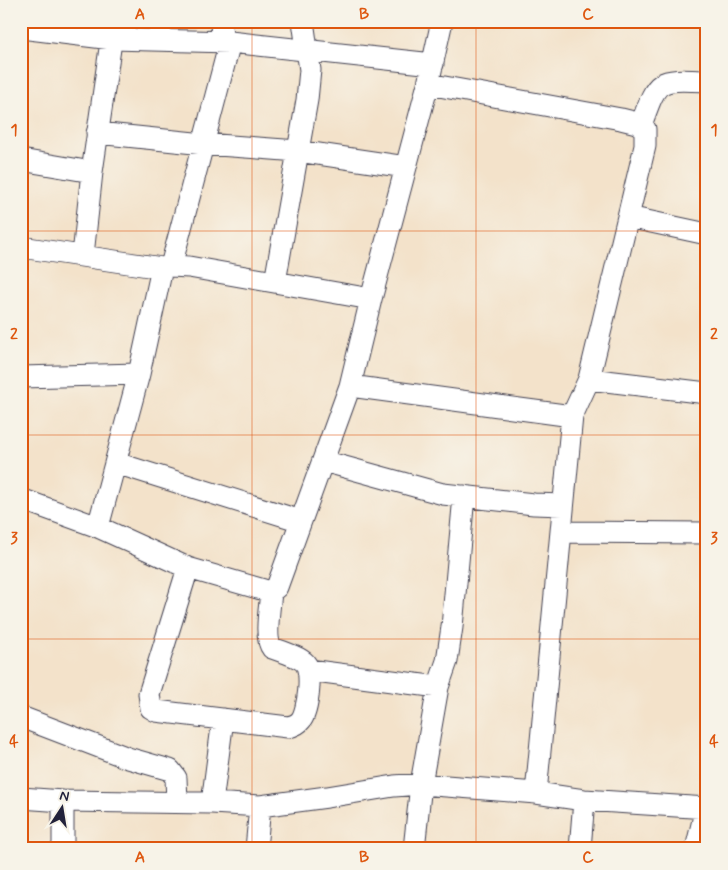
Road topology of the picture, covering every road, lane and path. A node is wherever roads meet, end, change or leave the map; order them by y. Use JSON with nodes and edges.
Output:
{"nodes":[{"id":1,"x":303,"y":21,"type":"edge"},
{"id":2,"x":442,"y":21,"type":"edge"},
{"id":3,"x":21,"y":28,"type":"edge"},
{"id":4,"x":113,"y":30,"type":"edge"},
{"id":5,"x":225,"y":35,"type":"edge"},
{"id":6,"x":308,"y":51,"type":"junction"},
{"id":7,"x":430,"y":74,"type":"junction"},
{"id":8,"x":707,"y":82,"type":"edge"},
{"id":9,"x":641,"y":125,"type":"junction"},
{"id":10,"x":97,"y":133,"type":"junction"},
{"id":11,"x":204,"y":144,"type":"junction"},
{"id":12,"x":298,"y":151,"type":"junction"},
{"id":13,"x":21,"y":160,"type":"edge"},
{"id":14,"x":406,"y":167,"type":"junction"},
{"id":15,"x":92,"y":172,"type":"junction"},
{"id":16,"x":628,"y":217,"type":"junction"},
{"id":17,"x":707,"y":234,"type":"edge"},
{"id":18,"x":21,"y":247,"type":"edge"},
{"id":19,"x":84,"y":255,"type":"junction"},
{"id":20,"x":166,"y":267,"type":"junction"},
{"id":21,"x":275,"y":282,"type":"junction"},
{"id":22,"x":371,"y":299,"type":"junction"},
{"id":23,"x":139,"y":374,"type":"junction"},
{"id":24,"x":21,"y":377,"type":"edge"},
{"id":25,"x":589,"y":379,"type":"junction"},
{"id":26,"x":350,"y":386,"type":"junction"},
{"id":27,"x":707,"y":393,"type":"edge"},
{"id":28,"x":572,"y":416,"type":"junction"},
{"id":29,"x":322,"y":461,"type":"junction"},
{"id":30,"x":116,"y":463,"type":"junction"},
{"id":31,"x":464,"y":496,"type":"junction"},
{"id":32,"x":21,"y":499,"type":"edge"},
{"id":33,"x":563,"y":505,"type":"junction"},
{"id":34,"x":301,"y":521,"type":"junction"},
{"id":35,"x":98,"y":526,"type":"junction"},
{"id":36,"x":561,"y":532,"type":"junction"},
{"id":37,"x":707,"y":533,"type":"edge"},
{"id":38,"x":188,"y":568,"type":"junction"},
{"id":39,"x":271,"y":592,"type":"junction"},
{"id":40,"x":308,"y":670,"type":"junction"},
{"id":41,"x":438,"y":687,"type":"junction"},
{"id":42,"x":21,"y":717,"type":"edge"},
{"id":43,"x":223,"y":719,"type":"junction"},
{"id":44,"x":421,"y":784,"type":"junction"},
{"id":45,"x":536,"y":794,"type":"junction"},
{"id":46,"x":21,"y":798,"type":"edge"},
{"id":47,"x":584,"y":800,"type":"junction"},
{"id":48,"x":62,"y":801,"type":"junction"},
{"id":49,"x":177,"y":802,"type":"junction"},
{"id":50,"x":212,"y":803,"type":"junction"},
{"id":51,"x":260,"y":806,"type":"junction"},
{"id":52,"x":706,"y":808,"type":"edge"},
{"id":53,"x":64,"y":848,"type":"edge"},
{"id":54,"x":256,"y":849,"type":"edge"},
{"id":55,"x":414,"y":849,"type":"edge"},
{"id":56,"x":580,"y":849,"type":"edge"},
{"id":57,"x":696,"y":849,"type":"edge"}],
"edges":[{"from":1,"to":6,"type":"street"},
{"from":2,"to":7,"type":"street"},
{"from":3,"to":4,"type":"street"},
{"from":4,"to":5,"type":"street"},
{"from":4,"to":10,"type":"street"},
{"from":5,"to":6,"type":"street"},
{"from":5,"to":11,"type":"street"},
{"from":6,"to":7,"type":"street"},
{"from":6,"to":12,"type":"street"},
{"from":7,"to":9,"type":"street"},
{"from":7,"to":14,"type":"street"},
{"from":8,"to":9,"type":"street"},
{"from":9,"to":16,"type":"street"},
{"from":10,"to":11,"type":"street"},
{"from":10,"to":15,"type":"street"},
{"from":11,"to":12,"type":"street"},
{"from":11,"to":20,"type":"street"},
{"from":12,"to":14,"type":"street"},
{"from":12,"to":21,"type":"street"},
{"from":13,"to":15,"type":"street"},
{"from":14,"to":22,"type":"street"},
{"from":15,"to":19,"type":"street"},
{"from":16,"to":17,"type":"street"},
{"from":16,"to":25,"type":"street"},
{"from":18,"to":19,"type":"street"},
{"from":19,"to":20,"type":"street"},
{"from":20,"to":21,"type":"street"},
{"from":20,"to":23,"type":"street"},
{"from":21,"to":22,"type":"street"},
{"from":22,"to":26,"type":"street"},
{"from":23,"to":24,"type":"street"},
{"from":23,"to":30,"type":"street"},
{"from":25,"to":27,"type":"street"},
{"from":25,"to":28,"type":"street"},
{"from":26,"to":28,"type":"street"},
{"from":26,"to":29,"type":"street"},
{"from":28,"to":33,"type":"street"},
{"from":29,"to":31,"type":"street"},
{"from":29,"to":34,"type":"street"},
{"from":30,"to":34,"type":"street"},
{"from":30,"to":35,"type":"street"},
{"from":31,"to":33,"type":"street"},
{"from":31,"to":41,"type":"street"},
{"from":32,"to":35,"type":"street"},
{"from":33,"to":36,"type":"street"},
{"from":34,"to":39,"type":"street"},
{"from":35,"to":38,"type":"street"},
{"from":36,"to":37,"type":"street"},
{"from":36,"to":45,"type":"street"},
{"from":38,"to":39,"type":"street"},
{"from":38,"to":43,"type":"street"},
{"from":39,"to":40,"type":"street"},
{"from":40,"to":41,"type":"street"},
{"from":40,"to":43,"type":"street"},
{"from":41,"to":44,"type":"street"},
{"from":42,"to":49,"type":"street"},
{"from":43,"to":50,"type":"street"},
{"from":44,"to":45,"type":"street"},
{"from":44,"to":51,"type":"street"},
{"from":44,"to":55,"type":"street"},
{"from":45,"to":47,"type":"street"},
{"from":46,"to":48,"type":"street"},
{"from":47,"to":52,"type":"street"},
{"from":47,"to":56,"type":"street"},
{"from":48,"to":49,"type":"street"},
{"from":48,"to":53,"type":"street"},
{"from":49,"to":50,"type":"street"},
{"from":50,"to":51,"type":"street"},
{"from":51,"to":54,"type":"street"},
{"from":52,"to":57,"type":"street"}]}
